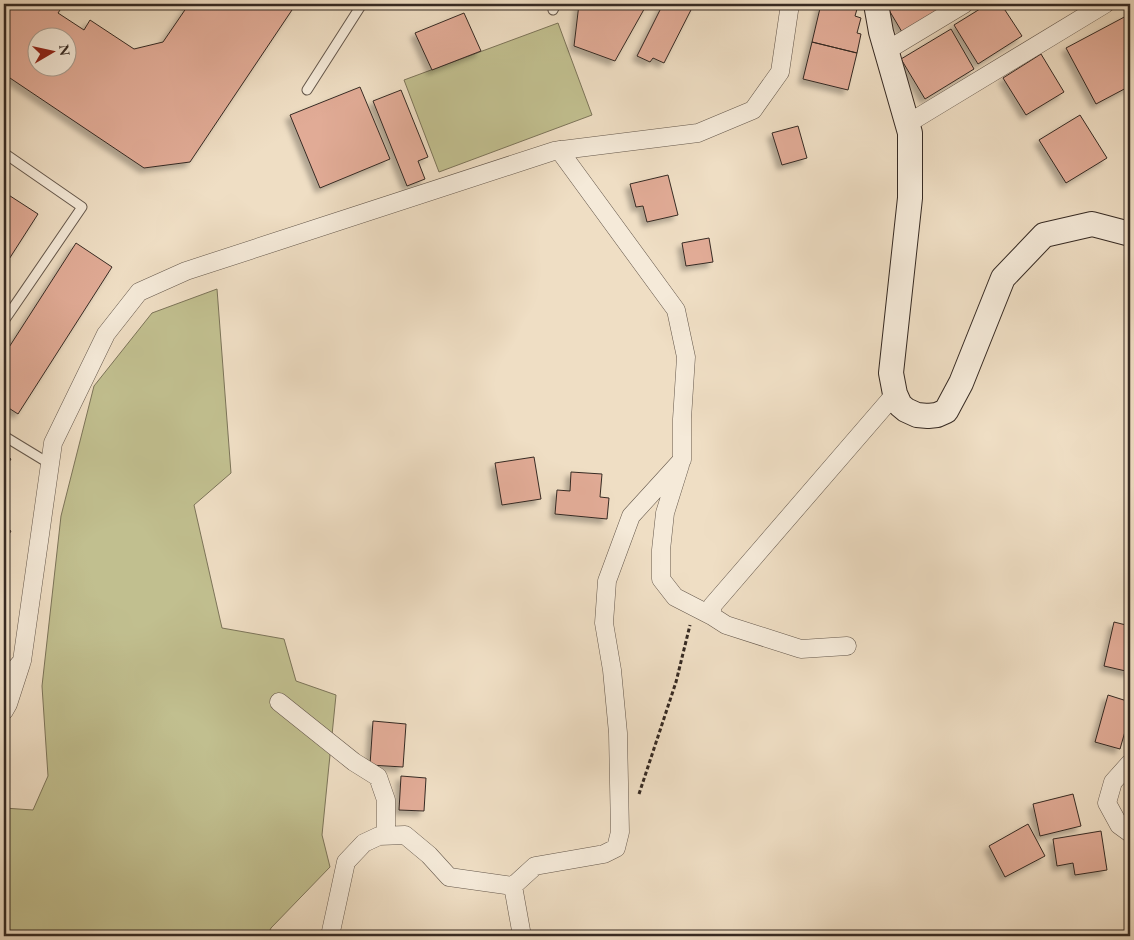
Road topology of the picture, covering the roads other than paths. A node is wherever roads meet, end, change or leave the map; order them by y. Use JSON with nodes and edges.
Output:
{"nodes":[{"id":1,"x":362,"y":4,"type":"edge"},
{"id":2,"x":790,"y":4,"type":"edge"},
{"id":3,"x":876,"y":4,"type":"edge"},
{"id":4,"x":964,"y":4,"type":"edge"},
{"id":5,"x":1105,"y":4,"type":"edge"},
{"id":6,"x":886,"y":52,"type":"junction"},
{"id":7,"x":307,"y":90,"type":"dead end"},
{"id":8,"x":907,"y":124,"type":"junction"},
{"id":9,"x":559,"y":150,"type":"junction"},
{"id":10,"x":4,"y":153,"type":"edge"},
{"id":11,"x":1130,"y":234,"type":"edge"},
{"id":12,"x":4,"y":321,"type":"edge"},
{"id":13,"x":895,"y":394,"type":"junction"},
{"id":14,"x":4,"y":436,"type":"edge"},
{"id":15,"x":682,"y":460,"type":"junction"},
{"id":16,"x":50,"y":464,"type":"junction"},
{"id":17,"x":712,"y":616,"type":"junction"},
{"id":18,"x":847,"y":646,"type":"dead end"},
{"id":19,"x":22,"y":661,"type":"junction"},
{"id":20,"x":4,"y":674,"type":"edge"},
{"id":21,"x":279,"y":702,"type":"dead end"},
{"id":22,"x":4,"y":711,"type":"edge"},
{"id":23,"x":1130,"y":763,"type":"edge"},
{"id":24,"x":1130,"y":833,"type":"edge"},
{"id":25,"x":386,"y":836,"type":"junction"},
{"id":26,"x":512,"y":886,"type":"junction"},
{"id":27,"x":330,"y":936,"type":"edge"},
{"id":28,"x":522,"y":936,"type":"edge"}],
"edges":[{"from":1,"to":7,"type":"lane"},
{"from":2,"to":9,"type":"street"},
{"from":3,"to":6,"type":"main road"},
{"from":4,"to":6,"type":"street"},
{"from":5,"to":8,"type":"street"},
{"from":6,"to":8,"type":"main road"},
{"from":8,"to":13,"type":"main road"},
{"from":9,"to":15,"type":"street"},
{"from":9,"to":16,"type":"street"},
{"from":10,"to":12,"type":"lane"},
{"from":11,"to":13,"type":"main road"},
{"from":13,"to":17,"type":"street"},
{"from":14,"to":16,"type":"lane"},
{"from":15,"to":17,"type":"street"},
{"from":15,"to":26,"type":"street"},
{"from":16,"to":19,"type":"street"},
{"from":17,"to":18,"type":"street"},
{"from":19,"to":20,"type":"street"},
{"from":19,"to":22,"type":"street"},
{"from":21,"to":25,"type":"street"},
{"from":23,"to":24,"type":"street"},
{"from":25,"to":26,"type":"street"},
{"from":25,"to":27,"type":"street"},
{"from":26,"to":28,"type":"street"}]}
